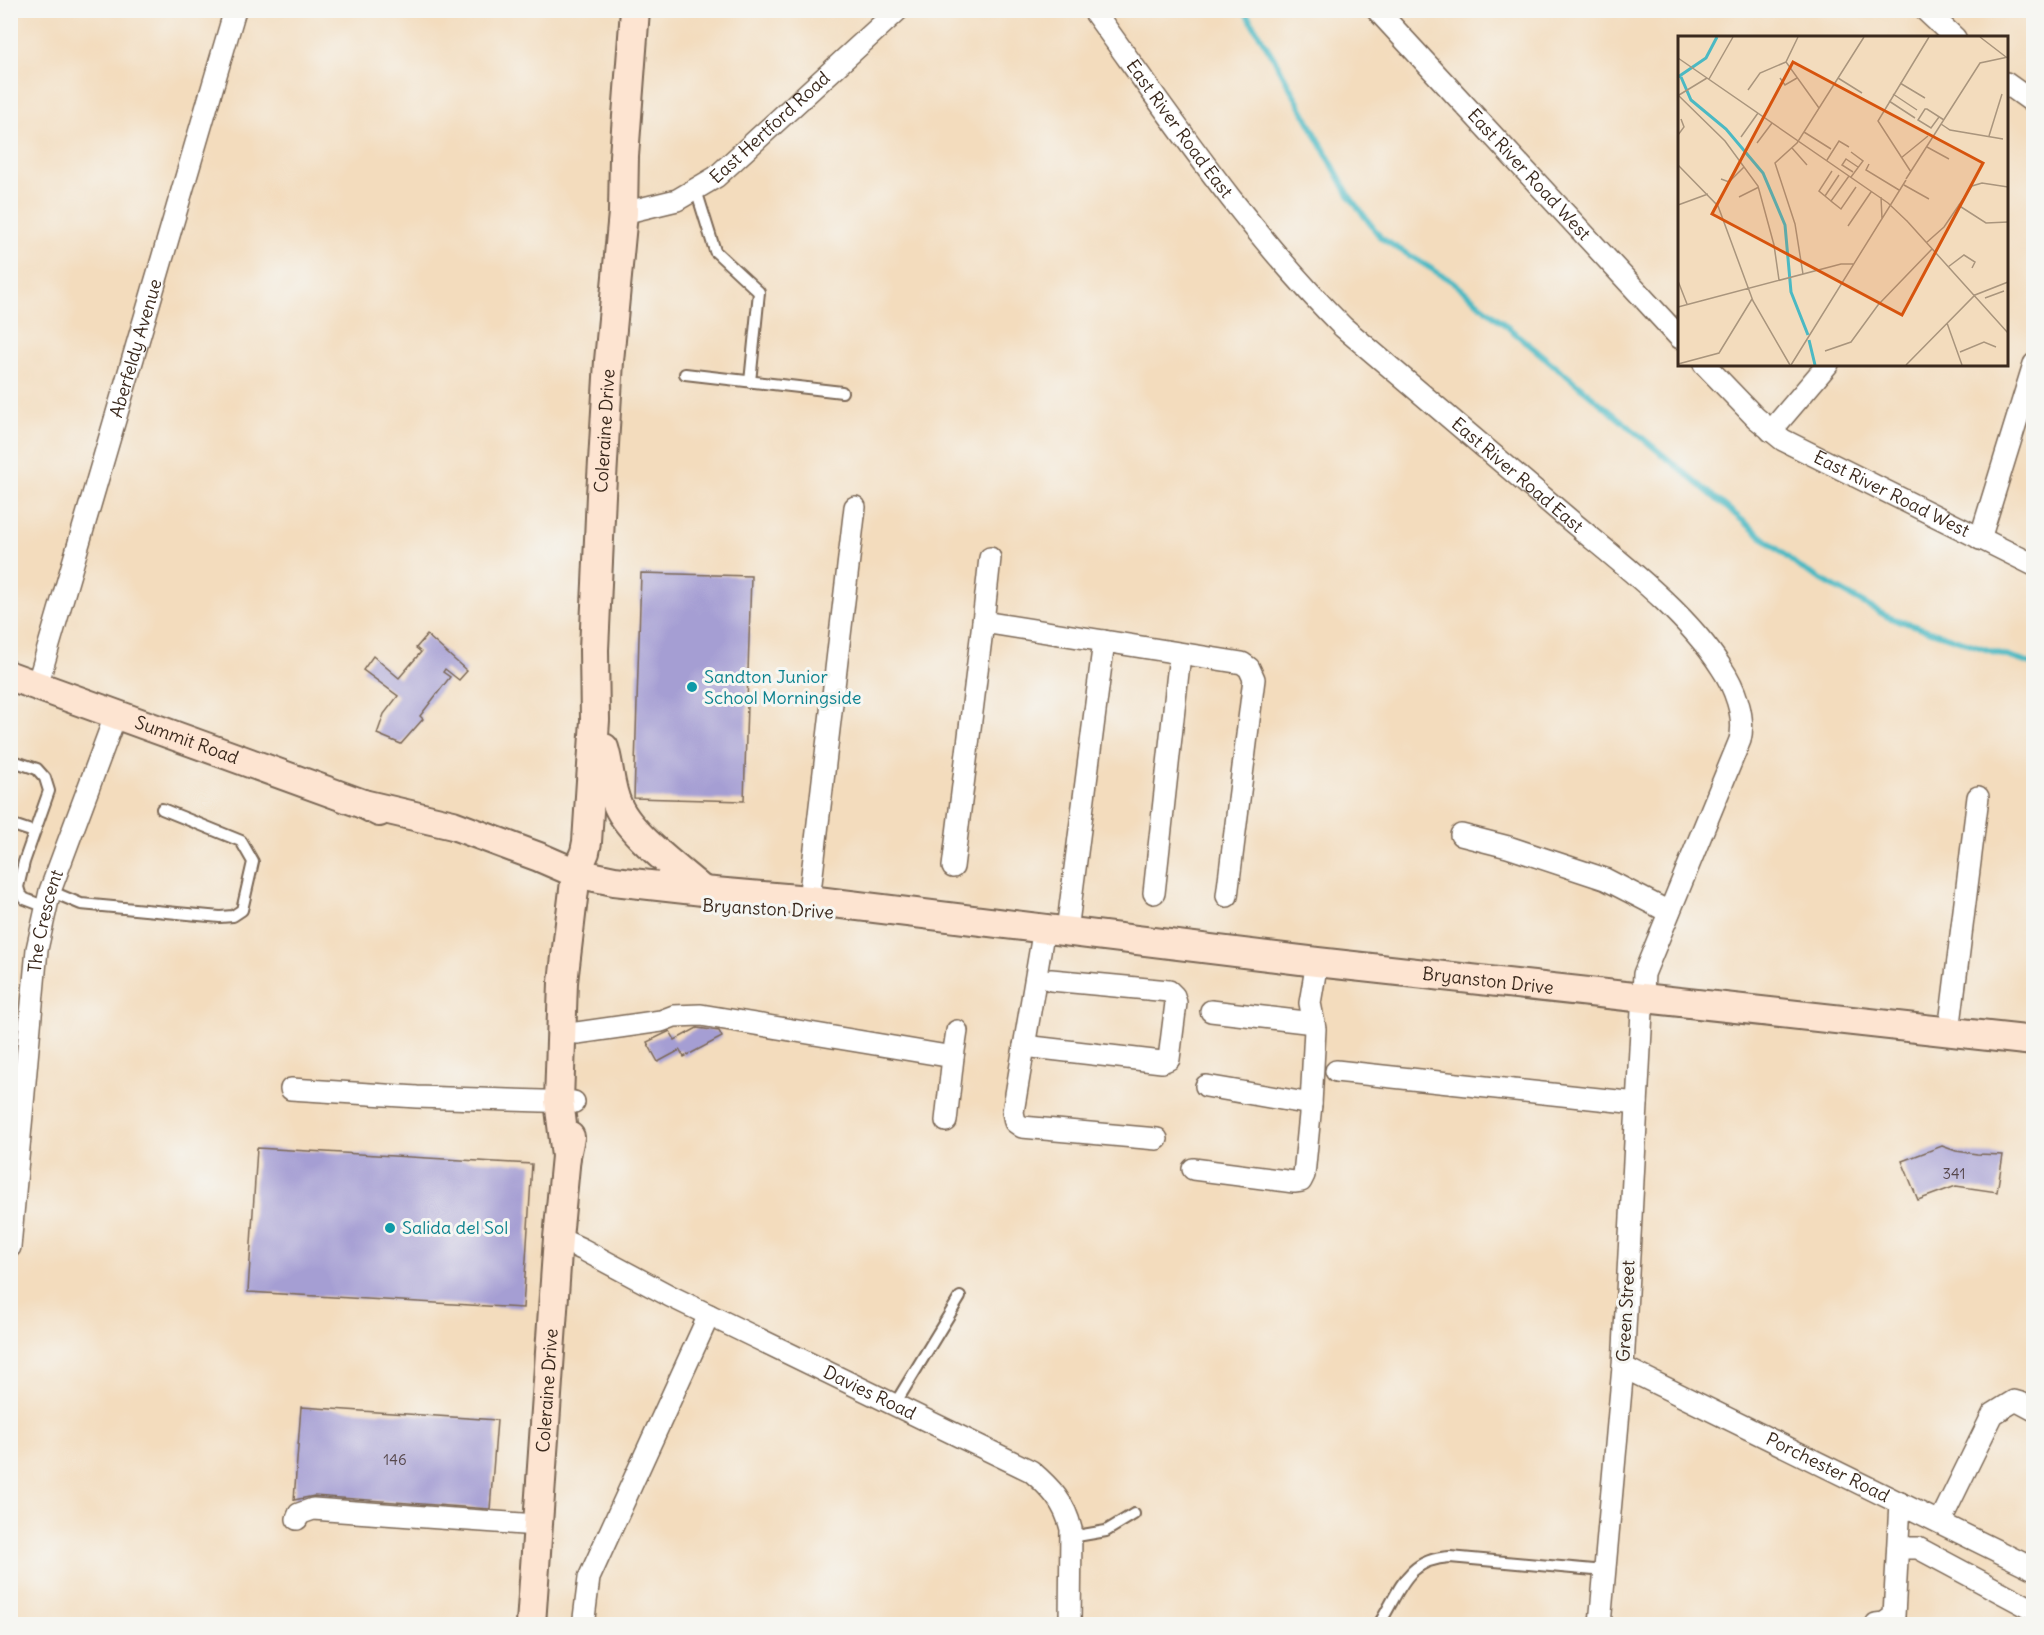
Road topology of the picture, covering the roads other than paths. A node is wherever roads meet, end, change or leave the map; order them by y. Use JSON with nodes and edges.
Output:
{"nodes":[{"id":1,"x":235,"y":10,"type":"edge"},
{"id":2,"x":635,"y":10,"type":"edge"},
{"id":3,"x":898,"y":10,"type":"edge"},
{"id":4,"x":1093,"y":10,"type":"edge"},
{"id":5,"x":1377,"y":10,"type":"edge"},
{"id":6,"x":1925,"y":10,"type":"edge"},
{"id":7,"x":1953,"y":36,"type":"edge"},
{"id":8,"x":2008,"y":84,"type":"edge"},
{"id":9,"x":2034,"y":103,"type":"edge"},
{"id":10,"x":696,"y":190,"type":"junction"},
{"id":11,"x":623,"y":213,"type":"junction"},
{"id":12,"x":1678,"y":336,"type":"edge"},
{"id":13,"x":2034,"y":364,"type":"edge"},
{"id":14,"x":1706,"y":366,"type":"edge"},
{"id":15,"x":1826,"y":366,"type":"edge"},
{"id":16,"x":685,"y":374,"type":"dead end"},
{"id":17,"x":750,"y":382,"type":"junction"},
{"id":18,"x":842,"y":392,"type":"dead end"},
{"id":19,"x":1771,"y":431,"type":"junction"},
{"id":20,"x":855,"y":507,"type":"dead end"},
{"id":21,"x":1980,"y":539,"type":"junction"},
{"id":22,"x":990,"y":558,"type":"dead end"},
{"id":23,"x":2034,"y":565,"type":"edge"},
{"id":24,"x":983,"y":622,"type":"junction"},
{"id":25,"x":1104,"y":641,"type":"junction"},
{"id":26,"x":1180,"y":654,"type":"junction"},
{"id":27,"x":24,"y":681,"type":"edge"},
{"id":28,"x":116,"y":714,"type":"junction"},
{"id":29,"x":595,"y":720,"type":"junction"},
{"id":30,"x":10,"y":760,"type":"edge"},
{"id":31,"x":1978,"y":797,"type":"dead end"},
{"id":32,"x":162,"y":809,"type":"dead end"},
{"id":33,"x":10,"y":824,"type":"edge"},
{"id":34,"x":34,"y":832,"type":"junction"},
{"id":35,"x":1461,"y":835,"type":"dead end"},
{"id":36,"x":953,"y":867,"type":"dead end"},
{"id":37,"x":584,"y":877,"type":"junction"},
{"id":38,"x":703,"y":891,"type":"junction"},
{"id":39,"x":1154,"y":893,"type":"dead end"},
{"id":40,"x":1227,"y":896,"type":"dead end"},
{"id":41,"x":48,"y":899,"type":"junction"},
{"id":42,"x":809,"y":900,"type":"junction"},
{"id":43,"x":1669,"y":912,"type":"junction"},
{"id":44,"x":944,"y":917,"type":"junction"},
{"id":45,"x":1055,"y":930,"type":"junction"},
{"id":46,"x":1317,"y":962,"type":"junction"},
{"id":47,"x":1051,"y":980,"type":"dead end"},
{"id":48,"x":1641,"y":997,"type":"junction"},
{"id":49,"x":1211,"y":1011,"type":"dead end"},
{"id":50,"x":1314,"y":1023,"type":"junction"},
{"id":51,"x":957,"y":1031,"type":"dead end"},
{"id":52,"x":1949,"y":1032,"type":"junction"},
{"id":53,"x":2034,"y":1041,"type":"edge"},
{"id":54,"x":1024,"y":1047,"type":"junction"},
{"id":55,"x":571,"y":1048,"type":"junction"},
{"id":56,"x":953,"y":1057,"type":"junction"},
{"id":57,"x":1336,"y":1071,"type":"dead end"},
{"id":58,"x":1206,"y":1086,"type":"dead end"},
{"id":59,"x":291,"y":1089,"type":"dead end"},
{"id":60,"x":566,"y":1102,"type":"junction"},
{"id":61,"x":1637,"y":1102,"type":"junction"},
{"id":62,"x":1311,"y":1104,"type":"junction"},
{"id":63,"x":946,"y":1121,"type":"dead end"},
{"id":64,"x":1157,"y":1139,"type":"dead end"},
{"id":65,"x":15,"y":1168,"type":"edge"},
{"id":66,"x":1192,"y":1169,"type":"dead end"},
{"id":67,"x":558,"y":1238,"type":"junction"},
{"id":68,"x":10,"y":1247,"type":"edge"},
{"id":69,"x":960,"y":1297,"type":"dead end"},
{"id":70,"x":709,"y":1315,"type":"junction"},
{"id":71,"x":1623,"y":1367,"type":"junction"},
{"id":72,"x":895,"y":1404,"type":"junction"},
{"id":73,"x":2034,"y":1410,"type":"edge"},
{"id":74,"x":1900,"y":1503,"type":"junction"},
{"id":75,"x":1134,"y":1514,"type":"dead end"},
{"id":76,"x":297,"y":1519,"type":"dead end"},
{"id":77,"x":1940,"y":1522,"type":"junction"},
{"id":78,"x":537,"y":1525,"type":"junction"},
{"id":79,"x":1071,"y":1537,"type":"junction"},
{"id":80,"x":1898,"y":1548,"type":"junction"},
{"id":81,"x":2034,"y":1569,"type":"edge"},
{"id":82,"x":1605,"y":1571,"type":"junction"},
{"id":83,"x":2034,"y":1610,"type":"edge"},
{"id":84,"x":584,"y":1618,"type":"dead end"},
{"id":85,"x":1381,"y":1621,"type":"dead end"},
{"id":86,"x":531,"y":1624,"type":"edge"},
{"id":87,"x":1070,"y":1624,"type":"edge"},
{"id":88,"x":1600,"y":1624,"type":"edge"},
{"id":89,"x":1876,"y":1624,"type":"edge"}],
"edges":[{"from":1,"to":27,"type":"street","name":"Aberfeldy Avenue"},
{"from":2,"to":11,"type":"main road","name":"Coleraine Drive"},
{"from":3,"to":10,"type":"street","name":"East Hertford Road"},
{"from":4,"to":43,"type":"street","name":"East River Road East"},
{"from":5,"to":12,"type":"street","name":"East River Road West"},
{"from":6,"to":7,"type":"street"},
{"from":8,"to":9,"type":"street"},
{"from":10,"to":11,"type":"street","name":"East Hertford Road"},
{"from":10,"to":17,"type":"lane"},
{"from":11,"to":29,"type":"main road","name":"Coleraine Drive"},
{"from":13,"to":21,"type":"street"},
{"from":14,"to":19,"type":"street","name":"East River Road West"},
{"from":15,"to":19,"type":"street"},
{"from":16,"to":17,"type":"lane"},
{"from":17,"to":18,"type":"lane"},
{"from":19,"to":21,"type":"street","name":"East River Road West"},
{"from":20,"to":42,"type":"street"},
{"from":21,"to":23,"type":"street","name":"East River Road West"},
{"from":22,"to":24,"type":"street"},
{"from":24,"to":25,"type":"street"},
{"from":24,"to":36,"type":"street"},
{"from":25,"to":26,"type":"street"},
{"from":25,"to":45,"type":"street"},
{"from":26,"to":39,"type":"street"},
{"from":26,"to":40,"type":"street"},
{"from":27,"to":28,"type":"main road","name":"Summit Road"},
{"from":28,"to":37,"type":"main road","name":"Summit Road"},
{"from":28,"to":41,"type":"street","name":"The Crescent"},
{"from":29,"to":37,"type":"main road","name":"Coleraine Drive"},
{"from":29,"to":38,"type":"main road"},
{"from":30,"to":34,"type":"lane"},
{"from":31,"to":52,"type":"street"},
{"from":32,"to":41,"type":"lane"},
{"from":33,"to":34,"type":"lane"},
{"from":34,"to":41,"type":"lane"},
{"from":35,"to":43,"type":"street"},
{"from":37,"to":38,"type":"main road","name":"Bryanston Drive"},
{"from":37,"to":44,"type":"main road","name":"Bryanston Drive"},
{"from":37,"to":55,"type":"main road","name":"Coleraine Drive"},
{"from":38,"to":42,"type":"main road","name":"Bryanston Drive"},
{"from":41,"to":65,"type":"street","name":"The Crescent"},
{"from":42,"to":44,"type":"main road","name":"Bryanston Drive"},
{"from":43,"to":48,"type":"street","name":"East River Road East"},
{"from":44,"to":45,"type":"main road","name":"Bryanston Drive"},
{"from":45,"to":46,"type":"main road","name":"Bryanston Drive"},
{"from":45,"to":54,"type":"street"},
{"from":46,"to":48,"type":"main road","name":"Bryanston Drive"},
{"from":46,"to":50,"type":"street"},
{"from":47,"to":54,"type":"street"},
{"from":48,"to":52,"type":"main road","name":"Bryanston Drive"},
{"from":48,"to":61,"type":"street","name":"Green Street"},
{"from":49,"to":50,"type":"street"},
{"from":50,"to":62,"type":"street"},
{"from":51,"to":56,"type":"street"},
{"from":52,"to":53,"type":"main road","name":"Bryanston Drive"},
{"from":54,"to":64,"type":"street"},
{"from":55,"to":56,"type":"street"},
{"from":55,"to":60,"type":"main road","name":"Coleraine Drive"},
{"from":56,"to":63,"type":"street"},
{"from":57,"to":61,"type":"street"},
{"from":58,"to":62,"type":"street"},
{"from":59,"to":60,"type":"street"},
{"from":60,"to":67,"type":"main road","name":"Coleraine Drive"},
{"from":61,"to":71,"type":"street","name":"Green Street"},
{"from":62,"to":66,"type":"street"},
{"from":65,"to":68,"type":"street","name":"The Crescent"},
{"from":67,"to":70,"type":"street","name":"Davies Road"},
{"from":67,"to":78,"type":"main road","name":"Coleraine Drive"},
{"from":69,"to":72,"type":"lane"},
{"from":70,"to":72,"type":"street","name":"Davies Road"},
{"from":70,"to":84,"type":"street"},
{"from":71,"to":74,"type":"street","name":"Porchester Road"},
{"from":71,"to":82,"type":"street","name":"Green Street"},
{"from":72,"to":79,"type":"street","name":"Davies Road"},
{"from":73,"to":77,"type":"street"},
{"from":74,"to":77,"type":"street","name":"Porchester Road"},
{"from":74,"to":80,"type":"street"},
{"from":75,"to":79,"type":"lane"},
{"from":76,"to":78,"type":"street"},
{"from":77,"to":81,"type":"street","name":"Porchester Road"},
{"from":78,"to":86,"type":"main road","name":"Coleraine Drive"},
{"from":79,"to":87,"type":"street","name":"Davies Road"},
{"from":80,"to":83,"type":"street"},
{"from":80,"to":89,"type":"street"},
{"from":82,"to":85,"type":"lane"},
{"from":82,"to":88,"type":"street","name":"Green Street"}]}
